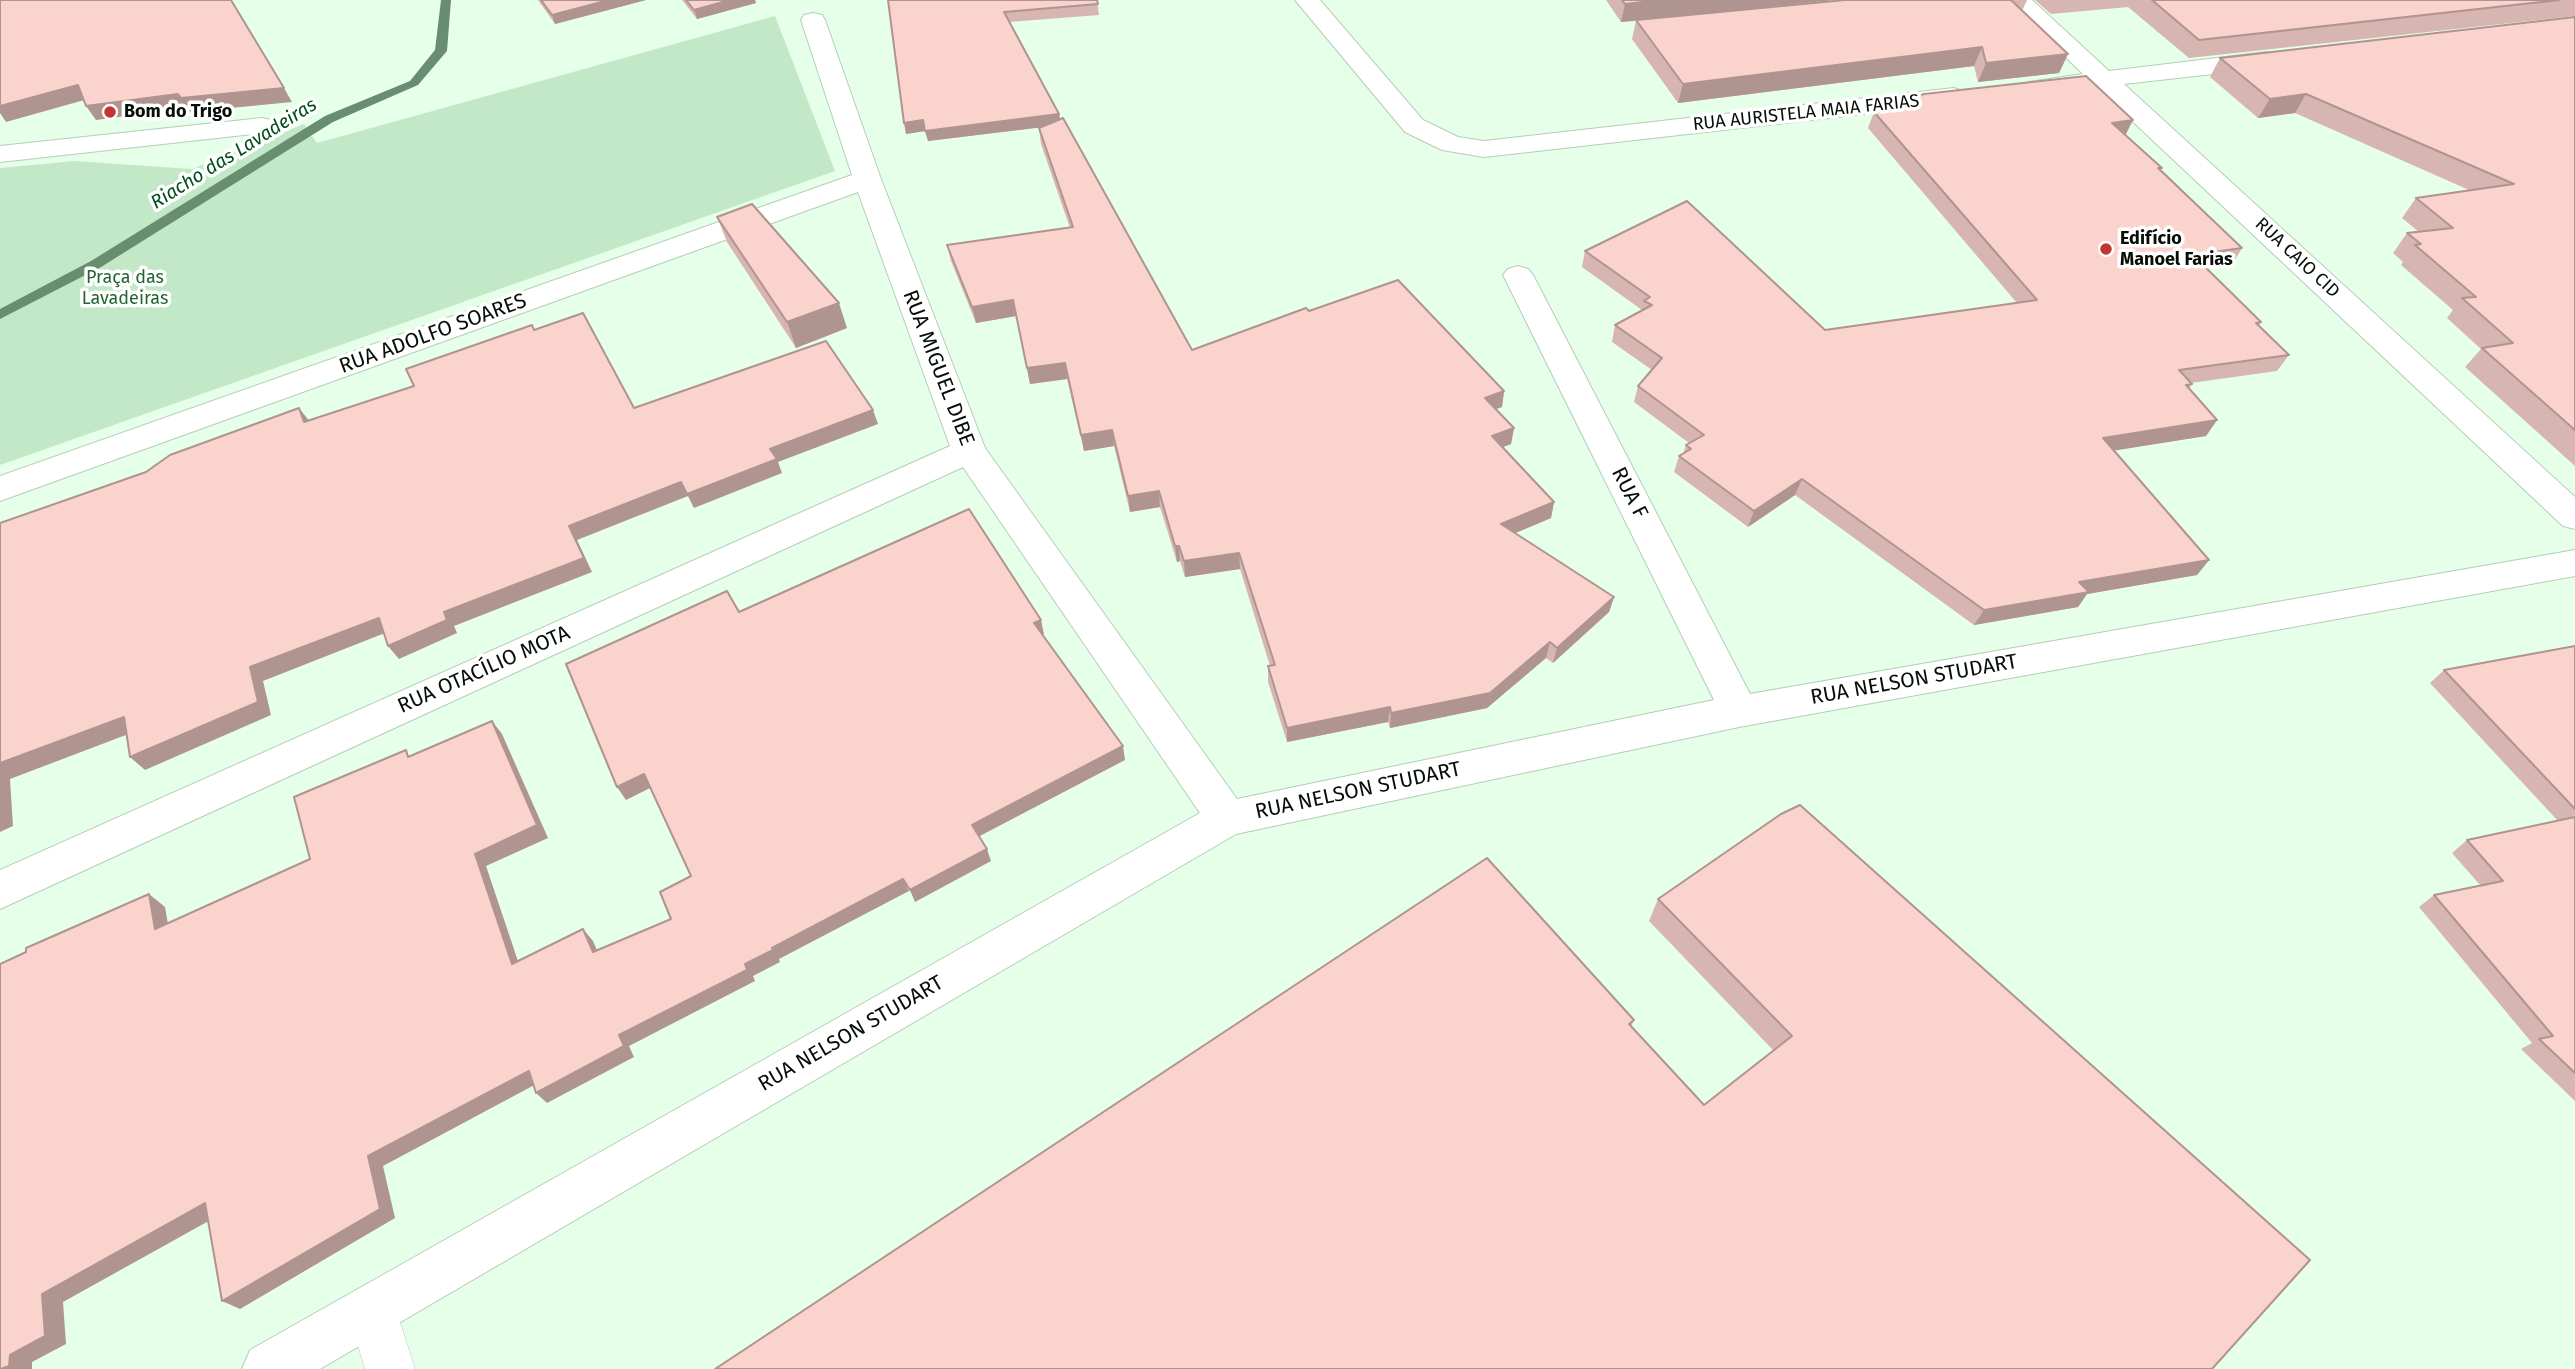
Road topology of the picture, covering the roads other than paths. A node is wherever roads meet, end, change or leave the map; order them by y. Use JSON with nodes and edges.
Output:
{"nodes":[{"id":1,"x":1307,"y":0,"type":"edge"},
{"id":2,"x":2018,"y":0,"type":"edge"},
{"id":3,"x":813,"y":20,"type":"dead end"},
{"id":4,"x":2284,"y":58,"type":"edge"},
{"id":5,"x":2104,"y":79,"type":"junction"},
{"id":6,"x":2010,"y":90,"type":"edge"},
{"id":7,"x":1983,"y":93,"type":"edge"},
{"id":8,"x":262,"y":126,"type":"dead end"},
{"id":9,"x":0,"y":154,"type":"edge"},
{"id":10,"x":867,"y":179,"type":"junction"},
{"id":11,"x":1518,"y":275,"type":"dead end"},
{"id":12,"x":969,"y":451,"type":"junction"},
{"id":13,"x":0,"y":489,"type":"edge"},
{"id":14,"x":2575,"y":517,"type":"edge"},
{"id":15,"x":2575,"y":563,"type":"edge"},
{"id":16,"x":1739,"y":711,"type":"junction"},
{"id":17,"x":1227,"y":818,"type":"junction"},
{"id":18,"x":0,"y":890,"type":"edge"},
{"id":19,"x":372,"y":1309,"type":"junction"},
{"id":20,"x":317,"y":1356,"type":"edge"},
{"id":21,"x":269,"y":1369,"type":"edge"},
{"id":22,"x":390,"y":1369,"type":"edge"}],
"edges":[{"from":1,"to":7,"type":"street","name":"RUA AURISTELA MAIA FARIAS"},
{"from":2,"to":5,"type":"street","name":"RUA CAIO CID"},
{"from":3,"to":10,"type":"street","name":"RUA MIGUEL DIBE"},
{"from":4,"to":5,"type":"street"},
{"from":5,"to":6,"type":"street"},
{"from":5,"to":14,"type":"street","name":"RUA CAIO CID"},
{"from":8,"to":9,"type":"street"},
{"from":10,"to":12,"type":"street","name":"RUA MIGUEL DIBE"},
{"from":10,"to":13,"type":"street","name":"RUA ADOLFO SOARES"},
{"from":11,"to":16,"type":"street","name":"RUA F"},
{"from":12,"to":17,"type":"street","name":"RUA MIGUEL DIBE"},
{"from":12,"to":18,"type":"street","name":"RUA OTACÍLIO MOTA"},
{"from":15,"to":16,"type":"street","name":"RUA NELSON STUDART"},
{"from":16,"to":17,"type":"street","name":"RUA NELSON STUDART"},
{"from":17,"to":19,"type":"street","name":"RUA NELSON STUDART"},
{"from":19,"to":20,"type":"street","name":"RUA NELSON STUDART"},
{"from":19,"to":22,"type":"lane"},
{"from":20,"to":21,"type":"street","name":"RUA NELSON STUDART"}]}
